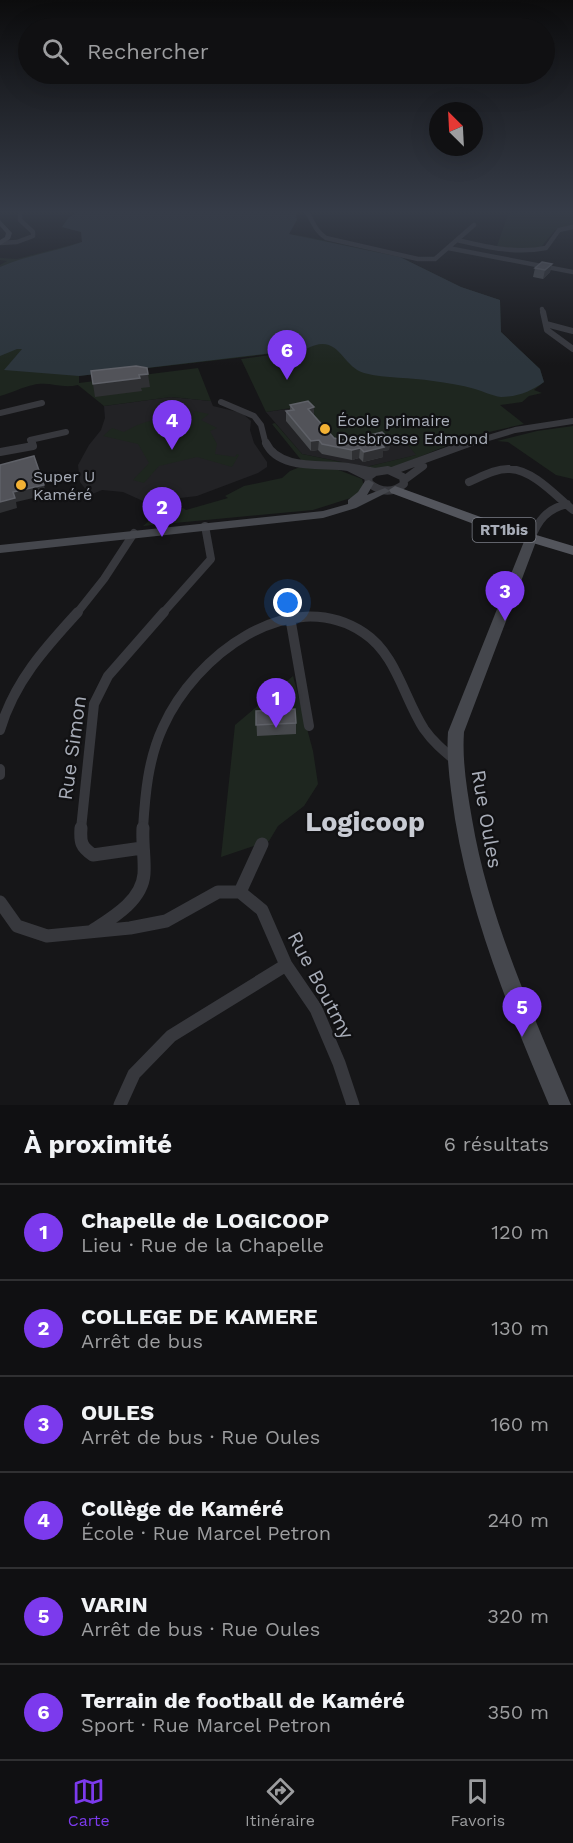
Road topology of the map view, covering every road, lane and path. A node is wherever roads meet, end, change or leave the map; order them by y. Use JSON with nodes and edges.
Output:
{"nodes":[{"id":1,"x":519,"y":262,"type":"edge"},
{"id":2,"x":573,"y":272,"type":"edge"},
{"id":3,"x":542,"y":309,"type":"dead end"},
{"id":4,"x":546,"y":324,"type":"junction"},
{"id":5,"x":573,"y":331,"type":"edge"},
{"id":6,"x":573,"y":348,"type":"edge"},
{"id":7,"x":221,"y":402,"type":"dead end"},
{"id":8,"x":42,"y":403,"type":"dead end"},
{"id":9,"x":0,"y":413,"type":"edge"},
{"id":10,"x":573,"y":423,"type":"edge"},
{"id":11,"x":66,"y":432,"type":"dead end"},
{"id":12,"x":0,"y":452,"type":"edge"},
{"id":13,"x":348,"y":467,"type":"joint"},
{"id":14,"x":392,"y":471,"type":"junction"},
{"id":15,"x":371,"y":477,"type":"junction"},
{"id":16,"x":469,"y":482,"type":"dead end"},
{"id":17,"x":397,"y":486,"type":"junction"},
{"id":18,"x":571,"y":506,"type":"edge"},
{"id":19,"x":205,"y":526,"type":"junction"},
{"id":20,"x":134,"y":533,"type":"junction"},
{"id":21,"x":531,"y":539,"type":"junction"},
{"id":22,"x":0,"y":547,"type":"edge"},
{"id":23,"x":573,"y":551,"type":"edge"},
{"id":24,"x":290,"y":617,"type":"junction"},
{"id":25,"x":309,"y":726,"type":"dead end"},
{"id":26,"x":0,"y":730,"type":"edge"},
{"id":27,"x":456,"y":761,"type":"junction"},
{"id":28,"x":0,"y":769,"type":"edge"},
{"id":29,"x":0,"y":775,"type":"edge"},
{"id":30,"x":262,"y":844,"type":"dead end"},
{"id":31,"x":142,"y":848,"type":"junction"},
{"id":32,"x":240,"y":892,"type":"junction"},
{"id":33,"x":0,"y":902,"type":"edge"},
{"id":34,"x":92,"y":931,"type":"junction"},
{"id":35,"x":286,"y":965,"type":"junction"},
{"id":36,"x":120,"y":1105,"type":"edge"},
{"id":37,"x":353,"y":1105,"type":"edge"},
{"id":38,"x":560,"y":1105,"type":"edge"}],
"edges":[{"from":1,"to":2,"type":"street"},
{"from":3,"to":4,"type":"street"},
{"from":4,"to":5,"type":"street"},
{"from":4,"to":6,"type":"street"},
{"from":7,"to":13,"type":"street"},
{"from":8,"to":9,"type":"street"},
{"from":10,"to":14,"type":"street"},
{"from":10,"to":17,"type":"street"},
{"from":11,"to":12,"type":"street"},
{"from":13,"to":15,"type":"street"},
{"from":14,"to":15,"type":"street"},
{"from":14,"to":17,"type":"street"},
{"from":15,"to":17,"type":"street"},
{"from":15,"to":22,"type":"main road"},
{"from":16,"to":18,"type":"street"},
{"from":17,"to":19,"type":"main road"},
{"from":17,"to":21,"type":"main road","number":"RT1bis"},
{"from":18,"to":21,"type":"street"},
{"from":19,"to":20,"type":"main road"},
{"from":19,"to":31,"type":"street","name":"Rue Simon"},
{"from":20,"to":22,"type":"main road"},
{"from":20,"to":26,"type":"street"},
{"from":21,"to":23,"type":"main road","number":"RT1bis"},
{"from":21,"to":27,"type":"main road","name":"Rue Oules"},
{"from":24,"to":25,"type":"street"},
{"from":24,"to":27,"type":"street"},
{"from":24,"to":31,"type":"street"},
{"from":27,"to":38,"type":"main road","name":"Rue Oules"},
{"from":28,"to":29,"type":"street"},
{"from":30,"to":32,"type":"street"},
{"from":31,"to":34,"type":"street"},
{"from":32,"to":34,"type":"street"},
{"from":32,"to":35,"type":"street","name":"Rue Boutmy"},
{"from":33,"to":34,"type":"street"},
{"from":35,"to":36,"type":"street"},
{"from":35,"to":37,"type":"street","name":"Rue Boutmy"}]}
